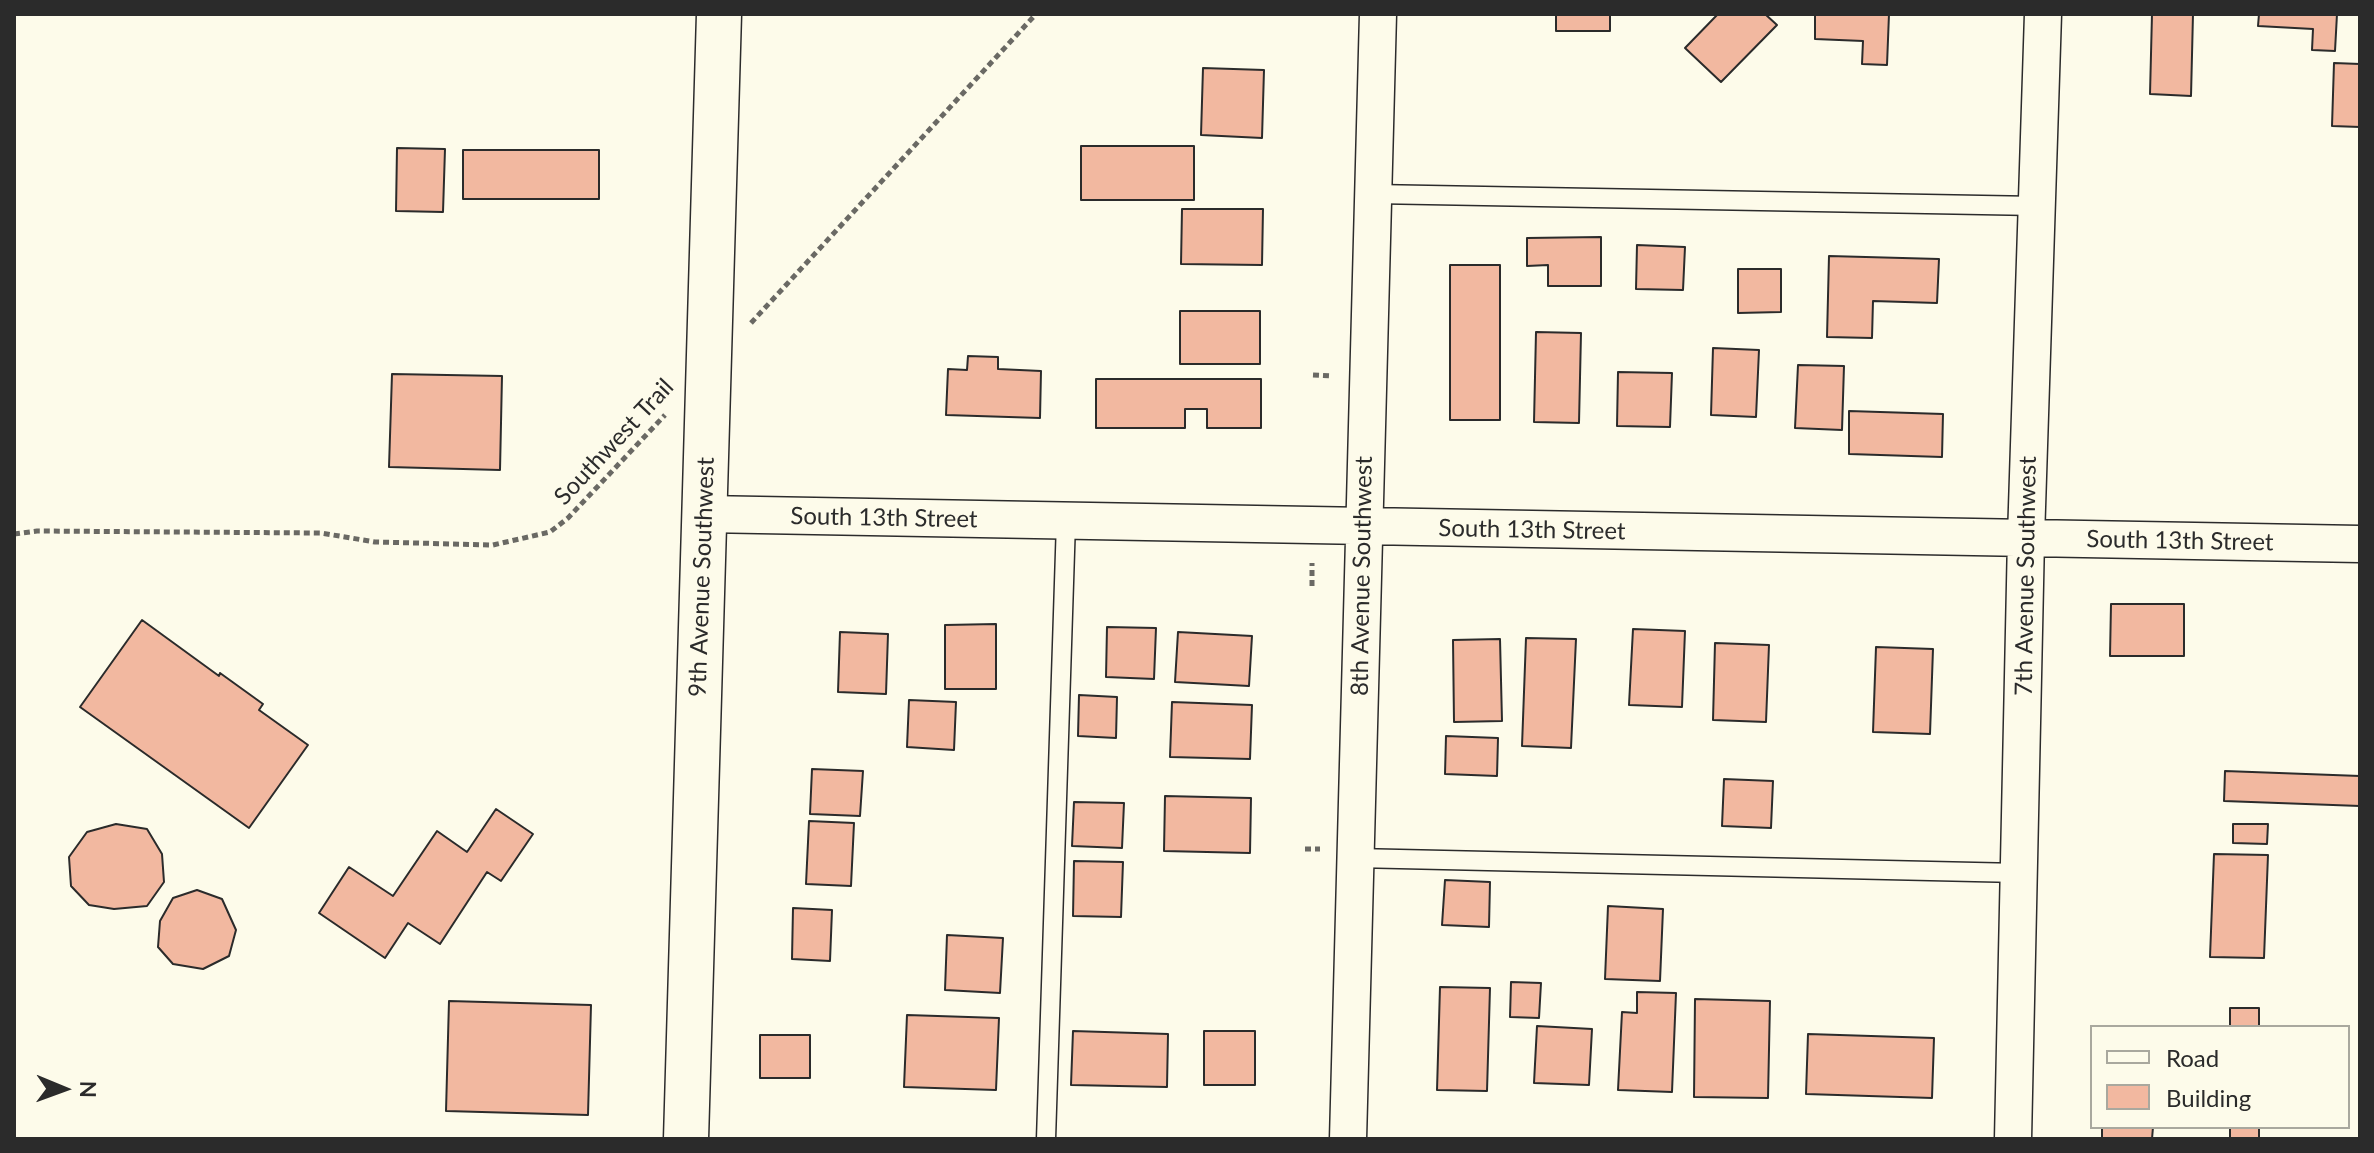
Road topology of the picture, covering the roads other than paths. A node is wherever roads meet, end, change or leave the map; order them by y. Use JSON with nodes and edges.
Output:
{"nodes":[{"id":1,"x":719,"y":14,"type":"edge"},
{"id":2,"x":1378,"y":14,"type":"edge"},
{"id":3,"x":2043,"y":14,"type":"edge"},
{"id":4,"x":1373,"y":194,"type":"junction"},
{"id":5,"x":2037,"y":206,"type":"junction"},
{"id":6,"x":704,"y":514,"type":"junction"},
{"id":7,"x":1066,"y":521,"type":"junction"},
{"id":8,"x":1363,"y":528,"type":"junction"},
{"id":9,"x":2026,"y":538,"type":"junction"},
{"id":10,"x":2360,"y":544,"type":"edge"},
{"id":11,"x":1355,"y":858,"type":"junction"},
{"id":12,"x":2019,"y":873,"type":"junction"},
{"id":13,"x":686,"y":1139,"type":"edge"},
{"id":14,"x":1046,"y":1139,"type":"edge"},
{"id":15,"x":1348,"y":1139,"type":"edge"},
{"id":16,"x":2013,"y":1139,"type":"edge"}],
"edges":[{"from":1,"to":6,"type":"street","name":"9th Avenue Southwest"},
{"from":2,"to":4,"type":"street","name":"8th Avenue Southwest"},
{"from":3,"to":5,"type":"street","name":"7th Avenue Southwest"},
{"from":4,"to":5,"type":"lane"},
{"from":4,"to":8,"type":"street","name":"8th Avenue Southwest"},
{"from":5,"to":9,"type":"street","name":"7th Avenue Southwest"},
{"from":6,"to":7,"type":"street","name":"South 13th Street"},
{"from":6,"to":13,"type":"street","name":"9th Avenue Southwest"},
{"from":7,"to":8,"type":"street","name":"South 13th Street"},
{"from":7,"to":14,"type":"lane"},
{"from":8,"to":9,"type":"street","name":"South 13th Street"},
{"from":8,"to":11,"type":"street","name":"8th Avenue Southwest"},
{"from":9,"to":10,"type":"street","name":"South 13th Street"},
{"from":9,"to":12,"type":"street","name":"7th Avenue Southwest"},
{"from":11,"to":12,"type":"lane"},
{"from":11,"to":15,"type":"street","name":"8th Avenue Southwest"},
{"from":12,"to":16,"type":"street","name":"7th Avenue Southwest"}]}
